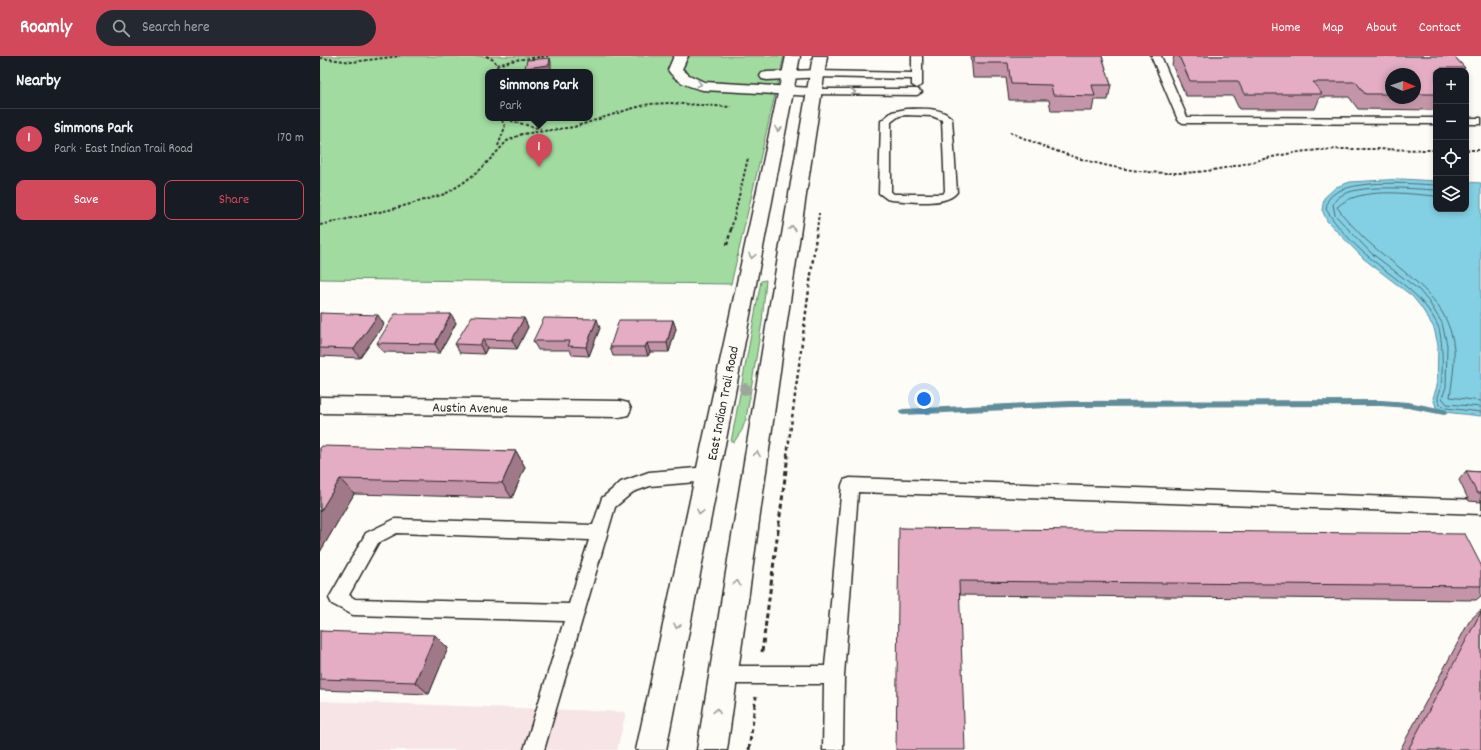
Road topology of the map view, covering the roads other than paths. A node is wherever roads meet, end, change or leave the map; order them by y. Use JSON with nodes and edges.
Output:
{"nodes":[{"id":1,"x":793,"y":56,"type":"edge"},
{"id":2,"x":820,"y":56,"type":"edge"},
{"id":3,"x":917,"y":56,"type":"edge"},
{"id":4,"x":1156,"y":56,"type":"edge"},
{"id":5,"x":683,"y":61,"type":"edge"},
{"id":6,"x":708,"y":73,"type":"dead end"},
{"id":7,"x":917,"y":76,"type":"junction"},
{"id":8,"x":788,"y":82,"type":"junction"},
{"id":9,"x":815,"y":83,"type":"junction"},
{"id":10,"x":917,"y":92,"type":"junction"},
{"id":11,"x":916,"y":112,"type":"junction"},
{"id":12,"x":1433,"y":120,"type":"edge"},
{"id":13,"x":1469,"y":121,"type":"edge"},
{"id":14,"x":1481,"y":121,"type":"edge"},
{"id":15,"x":320,"y":405,"type":"edge"},
{"id":16,"x":620,"y":409,"type":"dead end"},
{"id":17,"x":708,"y":474,"type":"junction"},
{"id":18,"x":1481,"y":507,"type":"edge"},
{"id":19,"x":599,"y":533,"type":"junction"},
{"id":20,"x":576,"y":612,"type":"junction"},
{"id":21,"x":723,"y":675,"type":"junction"},
{"id":22,"x":834,"y":675,"type":"junction"},
{"id":23,"x":534,"y":750,"type":"edge"},
{"id":24,"x":651,"y":750,"type":"edge"},
{"id":25,"x":712,"y":750,"type":"edge"},
{"id":26,"x":833,"y":750,"type":"edge"}],
"edges":[{"from":1,"to":8,"type":"main road","name":"East Indian Trail Road"},
{"from":2,"to":9,"type":"main road"},
{"from":3,"to":7,"type":"lane"},
{"from":4,"to":12,"type":"lane"},
{"from":5,"to":8,"type":"main road","one_way":true},
{"from":6,"to":8,"type":"main road"},
{"from":7,"to":9,"type":"lane"},
{"from":7,"to":10,"type":"lane"},
{"from":8,"to":9,"type":"main road"},
{"from":8,"to":17,"type":"main road","name":"East Indian Trail Road","one_way":true},
{"from":9,"to":10,"type":"lane","one_way":true},
{"from":21,"to":9,"type":"main road","one_way":true},
{"from":10,"to":11,"type":"lane"},
{"from":11,"to":11,"type":"lane"},
{"from":13,"to":14,"type":"lane"},
{"from":15,"to":16,"type":"main road","name":"Austin Avenue"},
{"from":17,"to":19,"type":"lane"},
{"from":17,"to":24,"type":"main road","name":"East Indian Trail Road","one_way":true},
{"from":18,"to":22,"type":"lane"},
{"from":19,"to":20,"type":"lane"},
{"from":19,"to":20,"type":"lane"},
{"from":20,"to":23,"type":"lane"},
{"from":21,"to":22,"type":"lane"},
{"from":25,"to":21,"type":"main road","one_way":true},
{"from":22,"to":26,"type":"lane"}]}
